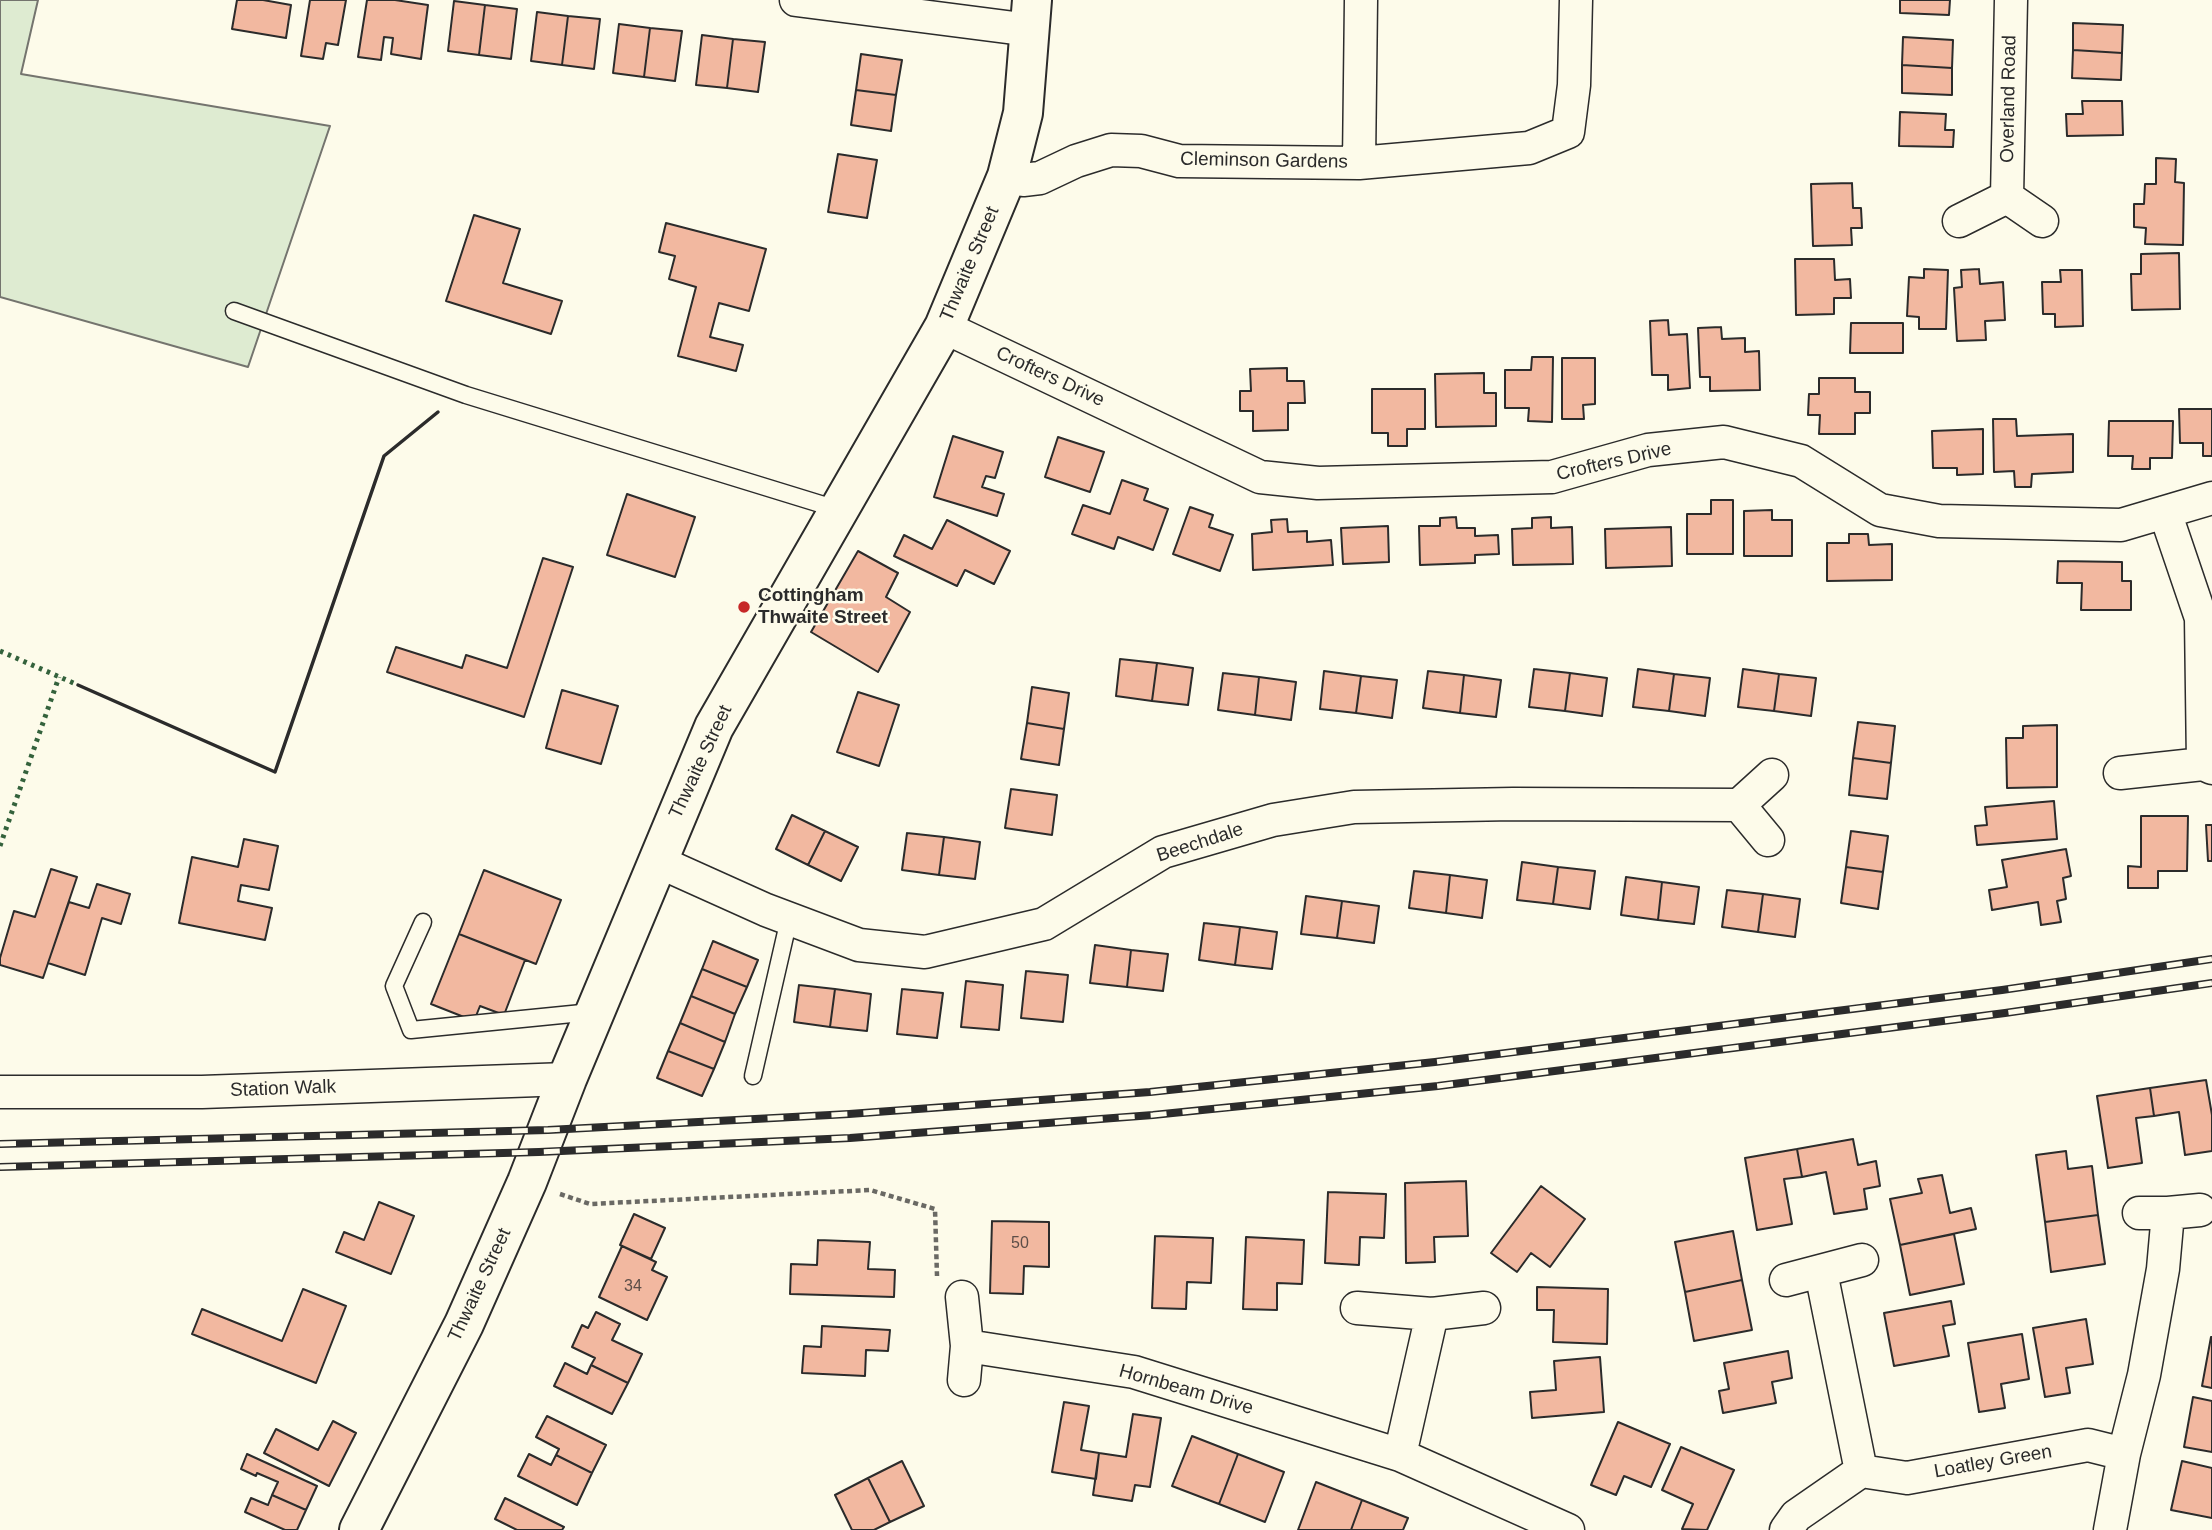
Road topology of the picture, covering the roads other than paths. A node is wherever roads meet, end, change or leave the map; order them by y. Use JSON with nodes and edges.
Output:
{"nodes":[{"id":1,"x":796,"y":0,"type":"edge"},
{"id":2,"x":1361,"y":0,"type":"edge"},
{"id":3,"x":1576,"y":0,"type":"edge"},
{"id":4,"x":2011,"y":0,"type":"edge"},
{"id":5,"x":1031,"y":15,"type":"edge"},
{"id":6,"x":1360,"y":163,"type":"junction"},
{"id":7,"x":1007,"y":176,"type":"junction"},
{"id":8,"x":2007,"y":197,"type":"junction"},
{"id":9,"x":1959,"y":221,"type":"dead end"},
{"id":10,"x":2042,"y":221,"type":"dead end"},
{"id":11,"x":234,"y":312,"type":"dead end"},
{"id":12,"x":944,"y":327,"type":"junction"},
{"id":13,"x":2212,"y":498,"type":"edge"},
{"id":14,"x":840,"y":510,"type":"junction"},
{"id":15,"x":2165,"y":512,"type":"junction"},
{"id":16,"x":2207,"y":766,"type":"edge"},
{"id":17,"x":2120,"y":773,"type":"dead end"},
{"id":18,"x":1772,"y":775,"type":"dead end"},
{"id":19,"x":1739,"y":805,"type":"junction"},
{"id":20,"x":1768,"y":840,"type":"dead end"},
{"id":21,"x":657,"y":861,"type":"junction"},
{"id":22,"x":789,"y":919,"type":"junction"},
{"id":23,"x":423,"y":922,"type":"dead end"},
{"id":24,"x":594,"y":1012,"type":"junction"},
{"id":25,"x":753,"y":1076,"type":"dead end"},
{"id":26,"x":566,"y":1079,"type":"junction"},
{"id":27,"x":0,"y":1091,"type":"edge"},
{"id":28,"x":2200,"y":1210,"type":"dead end"},
{"id":29,"x":1862,"y":1260,"type":"dead end"},
{"id":30,"x":1821,"y":1272,"type":"junction"},
{"id":31,"x":1786,"y":1280,"type":"dead end"},
{"id":32,"x":962,"y":1297,"type":"road end"},
{"id":33,"x":1357,"y":1308,"type":"dead end"},
{"id":34,"x":1484,"y":1308,"type":"dead end"},
{"id":35,"x":1432,"y":1314,"type":"junction"},
{"id":36,"x":967,"y":1346,"type":"junction"},
{"id":37,"x":964,"y":1380,"type":"dead end"},
{"id":38,"x":2124,"y":1454,"type":"junction"},
{"id":39,"x":1400,"y":1455,"type":"junction"},
{"id":40,"x":1861,"y":1471,"type":"junction"},
{"id":41,"x":359,"y":1530,"type":"edge"},
{"id":42,"x":1568,"y":1530,"type":"edge"},
{"id":43,"x":1786,"y":1530,"type":"edge"},
{"id":44,"x":2110,"y":1530,"type":"edge"}],
"edges":[{"from":1,"to":5,"type":"street"},
{"from":2,"to":6,"type":"street","name":"Cleminson Gardens"},
{"from":3,"to":6,"type":"street","name":"Cleminson Gardens"},
{"from":4,"to":8,"type":"street","name":"Overland Road"},
{"from":5,"to":7,"type":"main road","name":"Thwaite Street"},
{"from":6,"to":7,"type":"street","name":"Cleminson Gardens"},
{"from":7,"to":12,"type":"main road","name":"Thwaite Street"},
{"from":8,"to":9,"type":"street"},
{"from":8,"to":10,"type":"street"},
{"from":11,"to":14,"type":"lane"},
{"from":12,"to":14,"type":"main road","name":"Thwaite Street"},
{"from":12,"to":15,"type":"street","name":"Crofters Drive"},
{"from":13,"to":15,"type":"street","name":"Crofters Drive"},
{"from":14,"to":21,"type":"main road","name":"Thwaite Street"},
{"from":15,"to":16,"type":"street"},
{"from":16,"to":17,"type":"street"},
{"from":18,"to":19,"type":"street"},
{"from":19,"to":20,"type":"street"},
{"from":19,"to":22,"type":"street","name":"Beechdale"},
{"from":21,"to":22,"type":"street","name":"Beechdale"},
{"from":21,"to":24,"type":"main road","name":"Thwaite Street"},
{"from":22,"to":25,"type":"lane"},
{"from":23,"to":24,"type":"lane"},
{"from":24,"to":26,"type":"main road","name":"Thwaite Street"},
{"from":26,"to":27,"type":"street","name":"Station Walk"},
{"from":26,"to":41,"type":"main road","name":"Thwaite Street"},
{"from":28,"to":38,"type":"street"},
{"from":29,"to":30,"type":"street"},
{"from":30,"to":31,"type":"street"},
{"from":30,"to":40,"type":"street"},
{"from":32,"to":36,"type":"street"},
{"from":33,"to":35,"type":"street"},
{"from":34,"to":35,"type":"street"},
{"from":35,"to":39,"type":"street"},
{"from":36,"to":37,"type":"street"},
{"from":36,"to":39,"type":"street","name":"Hornbeam Drive"},
{"from":38,"to":40,"type":"street","name":"Loatley Green"},
{"from":38,"to":44,"type":"street"},
{"from":39,"to":42,"type":"street","name":"Hornbeam Drive"},
{"from":40,"to":43,"type":"street"}]}
